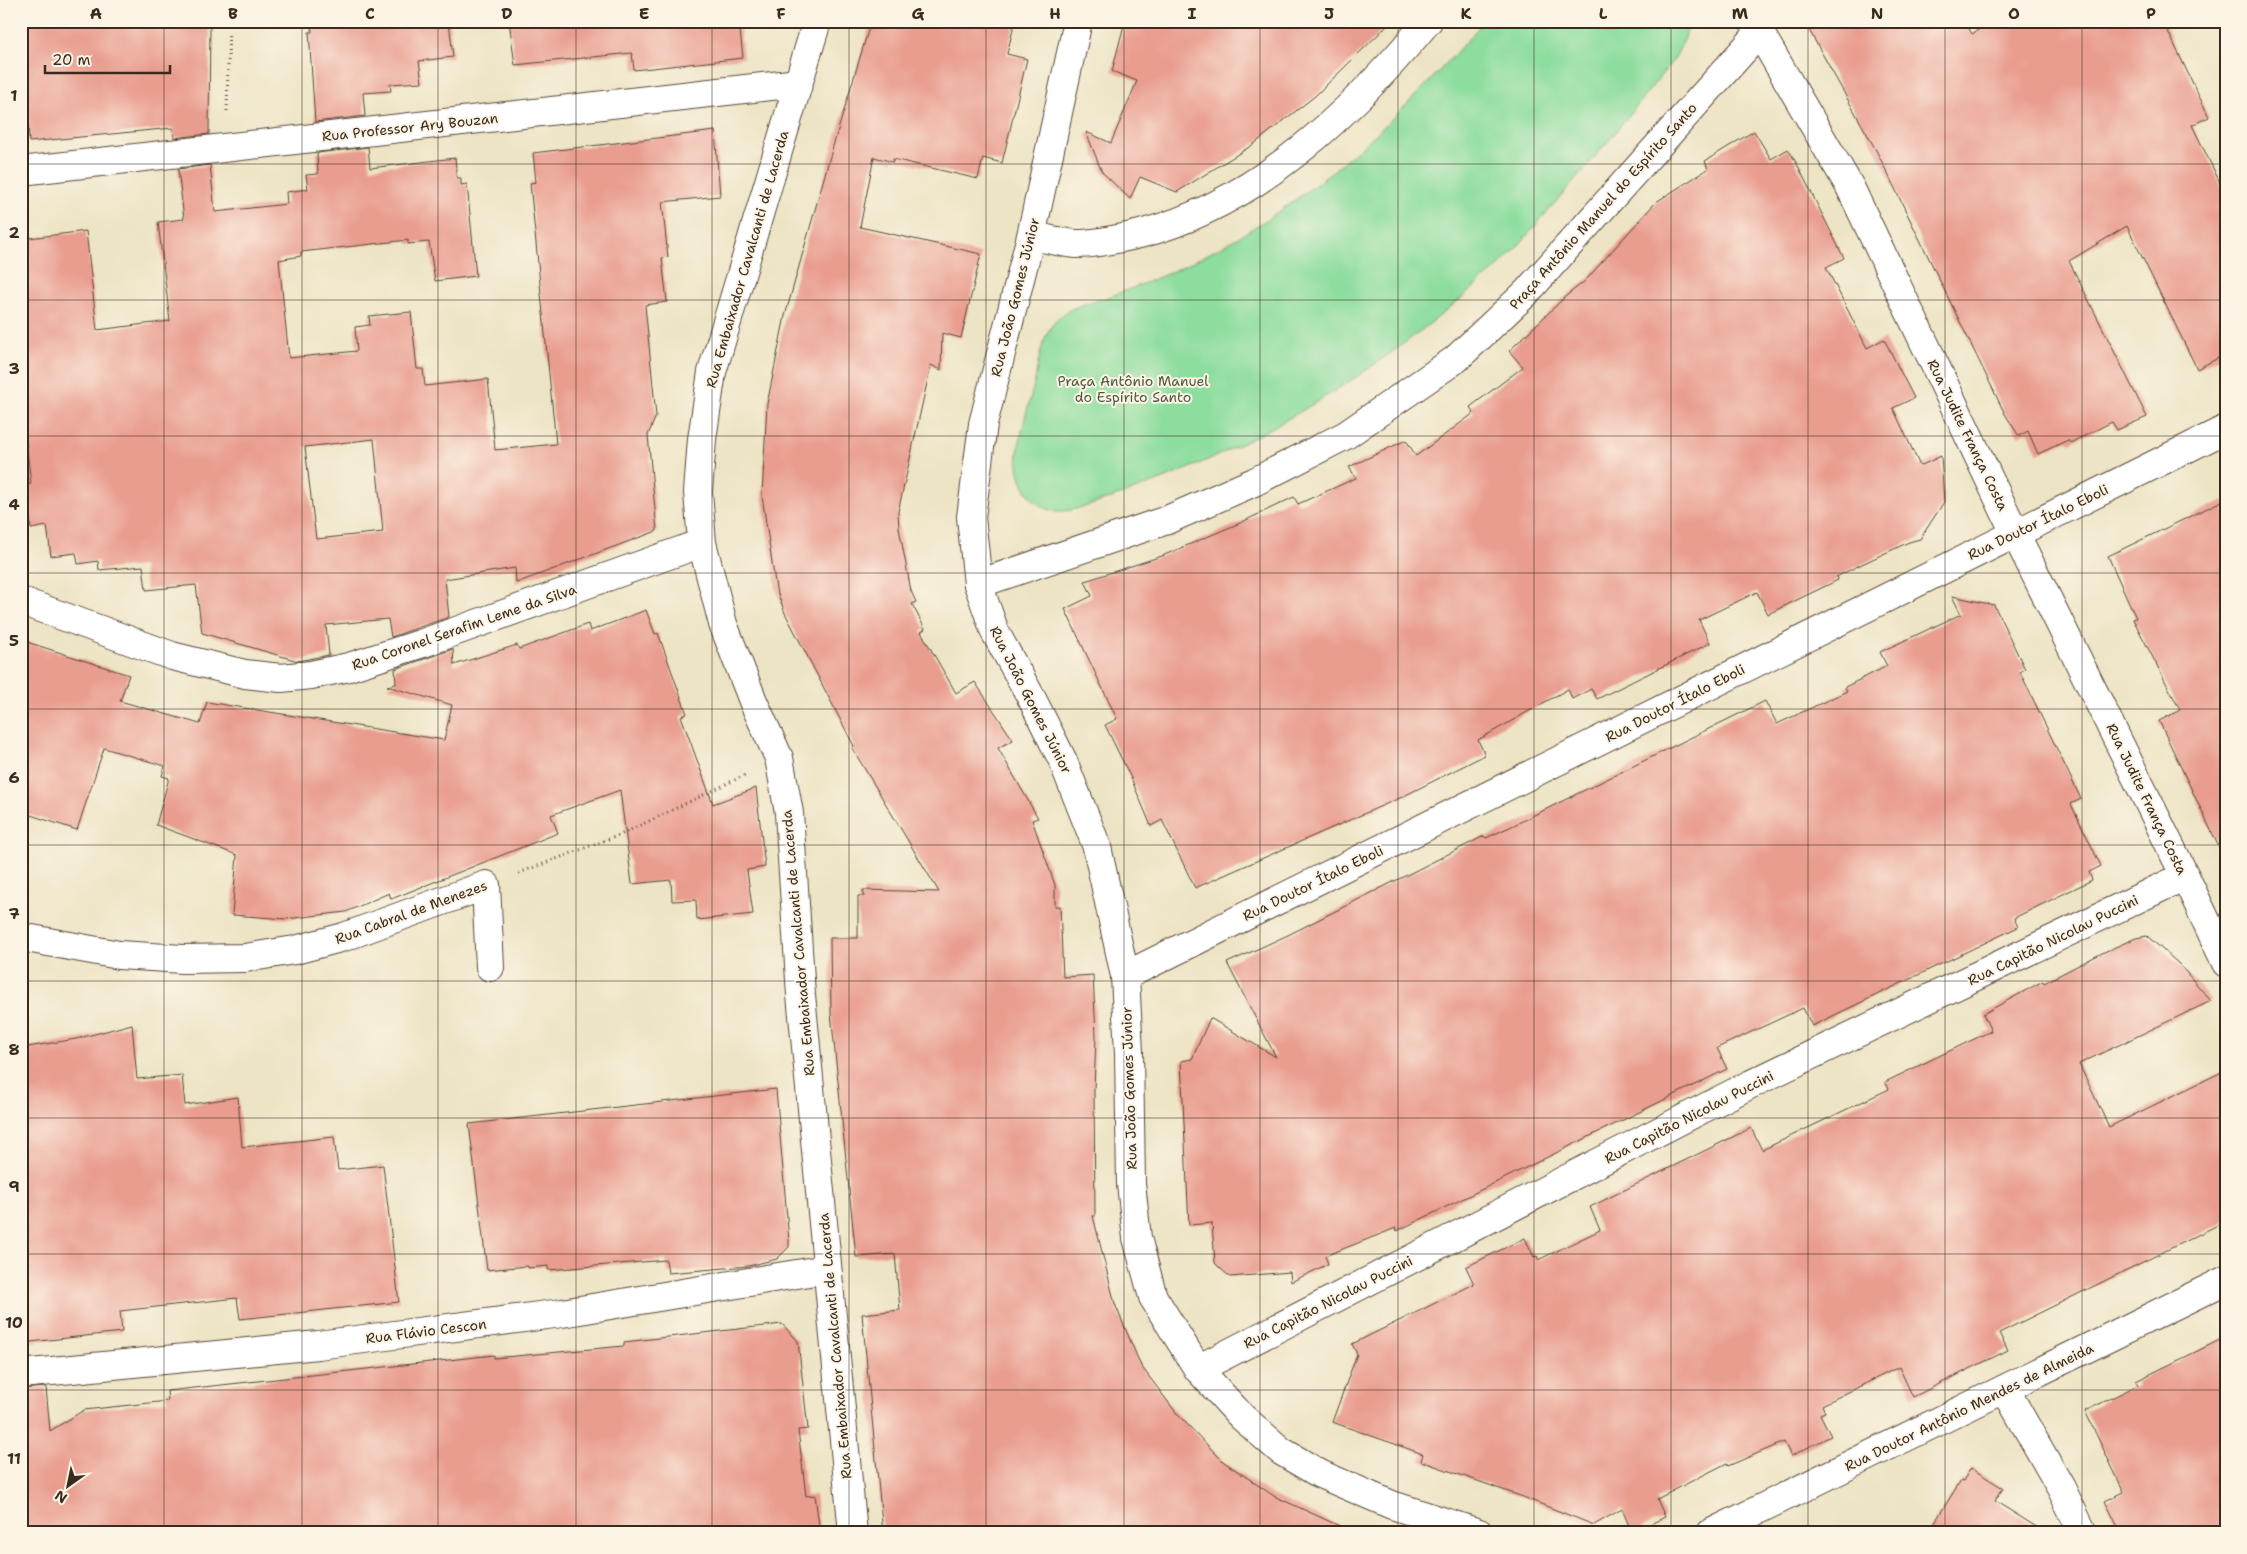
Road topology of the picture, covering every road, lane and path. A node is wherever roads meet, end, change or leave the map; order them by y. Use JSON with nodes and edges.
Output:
{"nodes":[{"id":1,"x":229,"y":21,"type":"edge"},
{"id":2,"x":817,"y":21,"type":"edge"},
{"id":3,"x":1078,"y":21,"type":"edge"},
{"id":4,"x":1428,"y":21,"type":"edge"},
{"id":5,"x":1756,"y":27,"type":"edge"},
{"id":6,"x":798,"y":82,"type":"junction"},
{"id":7,"x":226,"y":148,"type":"junction"},
{"id":8,"x":21,"y":171,"type":"edge"},
{"id":9,"x":1031,"y":236,"type":"junction"},
{"id":10,"x":2226,"y":429,"type":"edge"},
{"id":11,"x":2015,"y":533,"type":"junction"},
{"id":12,"x":702,"y":543,"type":"junction"},
{"id":13,"x":978,"y":584,"type":"junction"},
{"id":14,"x":21,"y":600,"type":"edge"},
{"id":15,"x":779,"y":758,"type":"junction"},
{"id":16,"x":2186,"y":876,"type":"junction"},
{"id":17,"x":486,"y":885,"type":"junction"},
{"id":18,"x":21,"y":937,"type":"edge"},
{"id":19,"x":2226,"y":963,"type":"edge"},
{"id":20,"x":490,"y":967,"type":"dead end"},
{"id":21,"x":1125,"y":976,"type":"junction"},
{"id":22,"x":827,"y":1269,"type":"junction"},
{"id":23,"x":2226,"y":1280,"type":"edge"},
{"id":24,"x":1198,"y":1369,"type":"junction"},
{"id":25,"x":21,"y":1374,"type":"edge"},
{"id":26,"x":2005,"y":1389,"type":"junction"},
{"id":27,"x":853,"y":1533,"type":"edge"},
{"id":28,"x":1479,"y":1533,"type":"edge"},
{"id":29,"x":1711,"y":1533,"type":"edge"},
{"id":30,"x":2083,"y":1533,"type":"edge"}],
"edges":[{"from":1,"to":7,"type":"path"},
{"from":2,"to":6,"type":"street","name":"Rua Embaixador Cavalcanti de Lacerda"},
{"from":3,"to":9,"type":"street","name":"Rua João Gomes Júnior"},
{"from":4,"to":9,"type":"street"},
{"from":5,"to":11,"type":"street","name":"Rua Judite França Costa"},
{"from":5,"to":13,"type":"street","name":"Praça Antônio Manuel do Espírito Santo"},
{"from":6,"to":7,"type":"street","name":"Rua Professor Ary Bouzan"},
{"from":6,"to":12,"type":"street","name":"Rua Embaixador Cavalcanti de Lacerda"},
{"from":7,"to":8,"type":"street","name":"Rua Professor Ary Bouzan"},
{"from":9,"to":13,"type":"street","name":"Rua João Gomes Júnior"},
{"from":10,"to":11,"type":"street","name":"Rua Doutor Ítalo Eboli"},
{"from":11,"to":16,"type":"street","name":"Rua Judite França Costa"},
{"from":11,"to":21,"type":"street","name":"Rua Doutor Ítalo Eboli"},
{"from":12,"to":14,"type":"street","name":"Rua Coronel Serafim Leme da Silva"},
{"from":12,"to":15,"type":"street","name":"Rua Embaixador Cavalcanti de Lacerda"},
{"from":13,"to":21,"type":"street","name":"Rua João Gomes Júnior"},
{"from":15,"to":17,"type":"path","name":"Rua Cabral de Menezes"},
{"from":15,"to":22,"type":"street","name":"Rua Embaixador Cavalcanti de Lacerda"},
{"from":16,"to":19,"type":"street","name":"Rua Judite França Costa"},
{"from":16,"to":24,"type":"street","name":"Rua Capitão Nicolau Puccini"},
{"from":17,"to":18,"type":"street","name":"Rua Cabral de Menezes"},
{"from":17,"to":20,"type":"street"},
{"from":21,"to":24,"type":"street","name":"Rua João Gomes Júnior"},
{"from":22,"to":25,"type":"street","name":"Rua Flávio Cescon"},
{"from":22,"to":27,"type":"street","name":"Rua Embaixador Cavalcanti de Lacerda"},
{"from":23,"to":26,"type":"street","name":"Rua Doutor Antônio Mendes de Almeida"},
{"from":24,"to":28,"type":"street","name":"Rua João Gomes Júnior"},
{"from":26,"to":29,"type":"street","name":"Rua Doutor Antônio Mendes de Almeida"},
{"from":26,"to":30,"type":"street"}]}
